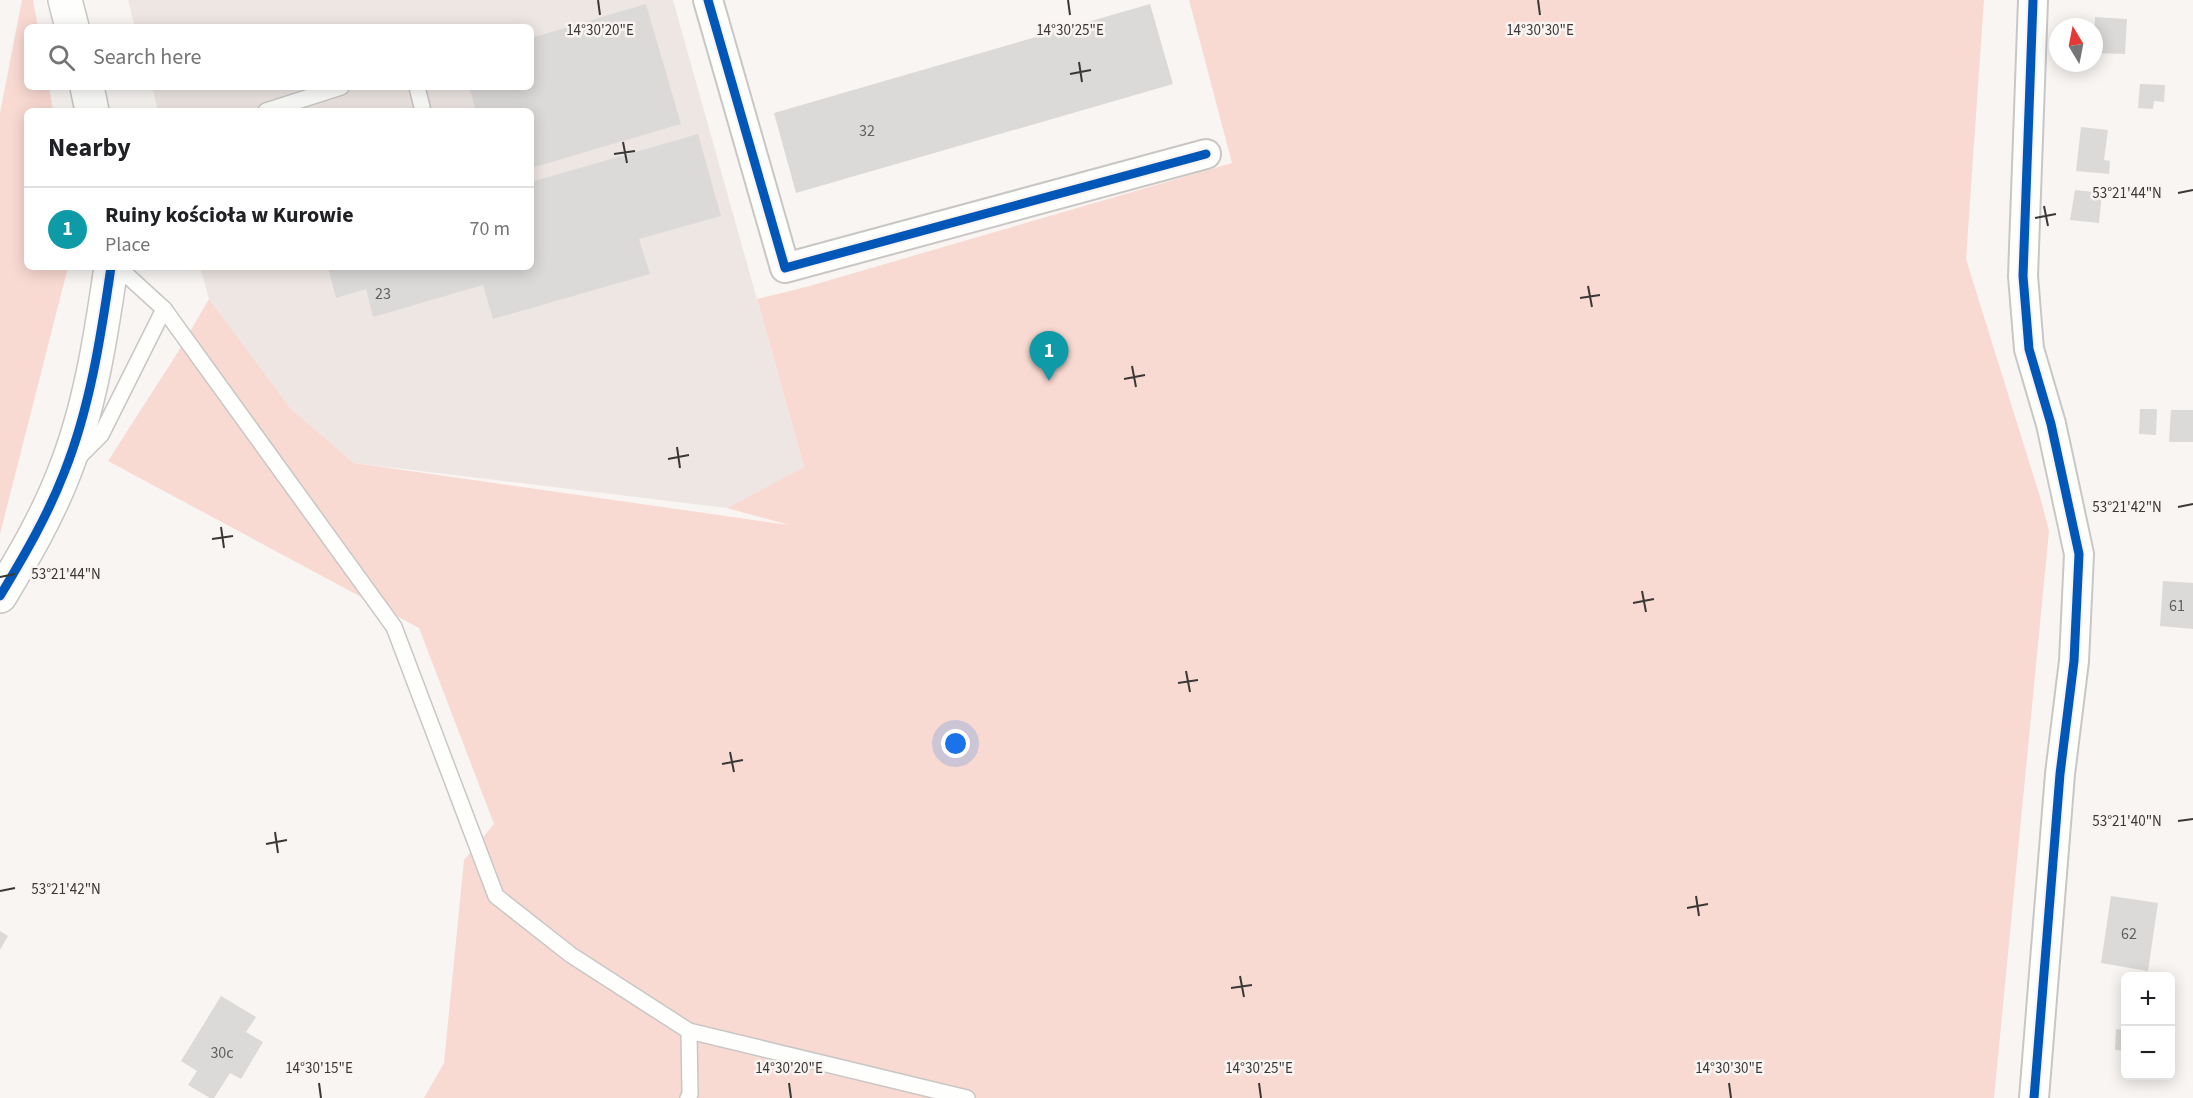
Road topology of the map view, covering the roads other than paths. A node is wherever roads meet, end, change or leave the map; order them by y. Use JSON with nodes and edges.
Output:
{"nodes":[{"id":1,"x":65,"y":0,"type":"edge"},
{"id":2,"x":708,"y":0,"type":"edge"},
{"id":3,"x":2033,"y":0,"type":"edge"},
{"id":4,"x":71,"y":24,"type":"edge"},
{"id":5,"x":88,"y":90,"type":"edge"},
{"id":6,"x":332,"y":90,"type":"edge"},
{"id":7,"x":418,"y":90,"type":"edge"},
{"id":8,"x":91,"y":108,"type":"edge"},
{"id":9,"x":275,"y":108,"type":"edge"},
{"id":10,"x":422,"y":108,"type":"edge"},
{"id":11,"x":1206,"y":154,"type":"dead end"},
{"id":12,"x":111,"y":270,"type":"edge"},
{"id":13,"x":121,"y":270,"type":"edge"},
{"id":14,"x":164,"y":309,"type":"junction"},
{"id":15,"x":65,"y":472,"type":"junction"},
{"id":16,"x":0,"y":596,"type":"edge"},
{"id":17,"x":689,"y":1031,"type":"junction"},
{"id":18,"x":688,"y":1098,"type":"edge"},
{"id":19,"x":966,"y":1098,"type":"edge"},
{"id":20,"x":2034,"y":1098,"type":"edge"}],
"edges":[{"from":1,"to":4,"type":"street"},
{"from":2,"to":11,"type":"street"},
{"from":3,"to":20,"type":"street"},
{"from":5,"to":8,"type":"street"},
{"from":6,"to":9,"type":"lane"},
{"from":7,"to":10,"type":"lane"},
{"from":12,"to":15,"type":"street"},
{"from":13,"to":14,"type":"lane"},
{"from":14,"to":15,"type":"lane"},
{"from":14,"to":17,"type":"lane"},
{"from":15,"to":16,"type":"street"},
{"from":17,"to":18,"type":"lane"},
{"from":17,"to":19,"type":"lane"}]}
